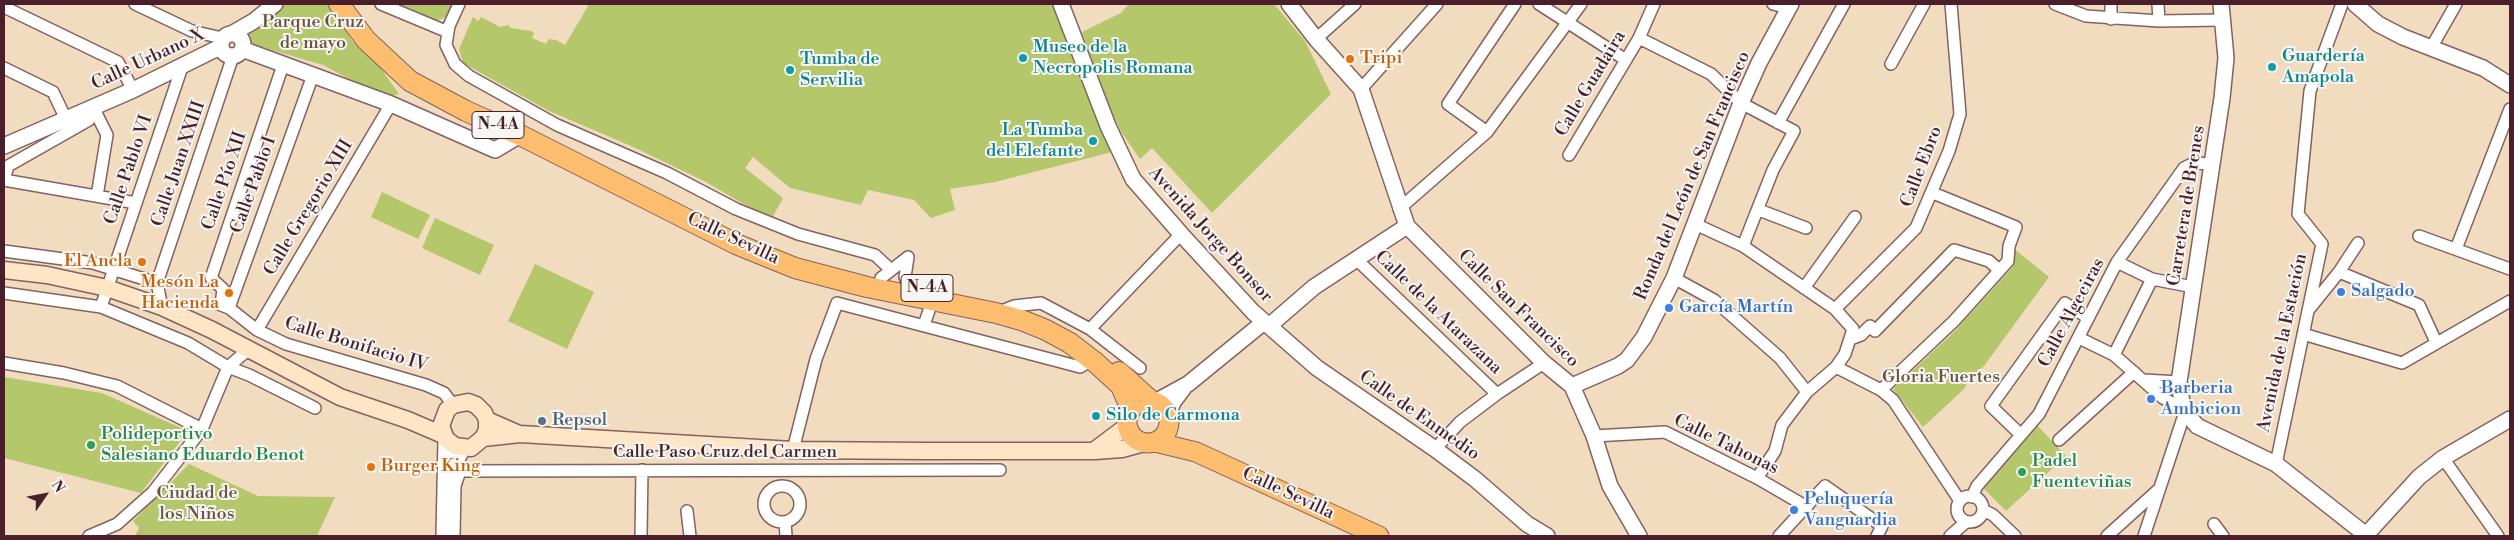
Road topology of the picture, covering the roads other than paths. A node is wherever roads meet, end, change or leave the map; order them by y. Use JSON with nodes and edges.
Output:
{"nodes":[{"id":1,"x":135,"y":4,"type":"edge"},
{"id":2,"x":275,"y":4,"type":"edge"},
{"id":3,"x":339,"y":4,"type":"edge"},
{"id":4,"x":381,"y":4,"type":"edge"},
{"id":5,"x":459,"y":4,"type":"edge"},
{"id":6,"x":1062,"y":4,"type":"edge"},
{"id":7,"x":1289,"y":4,"type":"edge"},
{"id":8,"x":1355,"y":4,"type":"edge"},
{"id":9,"x":1437,"y":4,"type":"edge"},
{"id":10,"x":1515,"y":4,"type":"edge"},
{"id":11,"x":1539,"y":4,"type":"edge"},
{"id":12,"x":1581,"y":4,"type":"edge"},
{"id":13,"x":1654,"y":4,"type":"edge"},
{"id":14,"x":1773,"y":4,"type":"edge"},
{"id":15,"x":1844,"y":4,"type":"edge"},
{"id":16,"x":1924,"y":4,"type":"edge"},
{"id":17,"x":1951,"y":4,"type":"edge"},
{"id":18,"x":2056,"y":4,"type":"edge"},
{"id":19,"x":2111,"y":4,"type":"edge"},
{"id":20,"x":2158,"y":4,"type":"edge"},
{"id":21,"x":2221,"y":4,"type":"edge"},
{"id":22,"x":2342,"y":4,"type":"edge"},
{"id":23,"x":2355,"y":4,"type":"edge"},
{"id":24,"x":2456,"y":4,"type":"edge"},
{"id":25,"x":1789,"y":6,"type":"edge"},
{"id":26,"x":4,"y":7,"type":"edge"},
{"id":27,"x":2111,"y":19,"type":"junction"},
{"id":28,"x":2222,"y":20,"type":"junction"},
{"id":29,"x":2158,"y":21,"type":"junction"},
{"id":30,"x":1567,"y":24,"type":"junction"},
{"id":31,"x":448,"y":32,"type":"junction"},
{"id":32,"x":1639,"y":38,"type":"junction"},
{"id":33,"x":225,"y":39,"type":"junction"},
{"id":34,"x":1316,"y":39,"type":"junction"},
{"id":35,"x":2431,"y":48,"type":"junction"},
{"id":36,"x":238,"y":53,"type":"junction"},
{"id":37,"x":1626,"y":60,"type":"junction"},
{"id":38,"x":183,"y":64,"type":"junction"},
{"id":39,"x":283,"y":64,"type":"junction"},
{"id":40,"x":1890,"y":64,"type":"dead end"},
{"id":41,"x":4,"y":68,"type":"edge"},
{"id":42,"x":313,"y":75,"type":"junction"},
{"id":43,"x":2510,"y":85,"type":"edge"},
{"id":44,"x":1362,"y":89,"type":"junction"},
{"id":45,"x":132,"y":90,"type":"junction"},
{"id":46,"x":1741,"y":103,"type":"junction"},
{"id":47,"x":391,"y":104,"type":"junction"},
{"id":48,"x":93,"y":107,"type":"junction"},
{"id":49,"x":2510,"y":109,"type":"edge"},
{"id":50,"x":66,"y":119,"type":"junction"},
{"id":51,"x":1778,"y":123,"type":"junction"},
{"id":52,"x":1487,"y":132,"type":"junction"},
{"id":53,"x":520,"y":135,"type":"junction"},
{"id":54,"x":4,"y":146,"type":"edge"},
{"id":55,"x":1568,"y":155,"type":"dead end"},
{"id":56,"x":2212,"y":164,"type":"junction"},
{"id":57,"x":4,"y":180,"type":"edge"},
{"id":58,"x":1932,"y":193,"type":"junction"},
{"id":59,"x":97,"y":196,"type":"junction"},
{"id":60,"x":136,"y":203,"type":"junction"},
{"id":61,"x":1399,"y":209,"type":"junction"},
{"id":62,"x":1759,"y":210,"type":"junction"},
{"id":63,"x":680,"y":215,"type":"junction"},
{"id":64,"x":1855,"y":216,"type":"dead end"},
{"id":65,"x":1695,"y":224,"type":"junction"},
{"id":66,"x":1407,"y":226,"type":"junction"},
{"id":67,"x":1806,"y":228,"type":"dead end"},
{"id":68,"x":1182,"y":234,"type":"junction"},
{"id":69,"x":2419,"y":236,"type":"dead end"},
{"id":70,"x":2358,"y":243,"type":"dead end"},
{"id":71,"x":1743,"y":246,"type":"junction"},
{"id":72,"x":2456,"y":249,"type":"junction"},
{"id":73,"x":4,"y":251,"type":"edge"},
{"id":74,"x":1355,"y":258,"type":"junction"},
{"id":75,"x":2118,"y":262,"type":"junction"},
{"id":76,"x":114,"y":269,"type":"junction"},
{"id":77,"x":2510,"y":269,"type":"edge"},
{"id":78,"x":4,"y":270,"type":"edge"},
{"id":79,"x":1999,"y":270,"type":"junction"},
{"id":80,"x":2339,"y":272,"type":"junction"},
{"id":81,"x":886,"y":274,"type":"junction"},
{"id":82,"x":1674,"y":278,"type":"junction"},
{"id":83,"x":2152,"y":279,"type":"junction"},
{"id":84,"x":157,"y":283,"type":"junction"},
{"id":85,"x":2194,"y":287,"type":"junction"},
{"id":86,"x":108,"y":288,"type":"junction"},
{"id":87,"x":1804,"y":288,"type":"junction"},
{"id":88,"x":4,"y":293,"type":"edge"},
{"id":89,"x":933,"y":299,"type":"junction"},
{"id":90,"x":2510,"y":300,"type":"edge"},
{"id":91,"x":225,"y":306,"type":"junction"},
{"id":92,"x":101,"y":307,"type":"junction"},
{"id":93,"x":162,"y":307,"type":"junction"},
{"id":94,"x":1835,"y":309,"type":"junction"},
{"id":95,"x":1005,"y":310,"type":"junction"},
{"id":96,"x":2308,"y":310,"type":"junction"},
{"id":97,"x":2088,"y":318,"type":"junction"},
{"id":98,"x":1267,"y":324,"type":"junction"},
{"id":99,"x":924,"y":325,"type":"junction"},
{"id":100,"x":1090,"y":329,"type":"junction"},
{"id":101,"x":257,"y":330,"type":"junction"},
{"id":102,"x":2303,"y":334,"type":"junction"},
{"id":103,"x":2079,"y":338,"type":"junction"},
{"id":104,"x":1851,"y":339,"type":"junction"},
{"id":105,"x":2436,"y":342,"type":"junction"},
{"id":106,"x":249,"y":349,"type":"junction"},
{"id":107,"x":2114,"y":355,"type":"junction"},
{"id":108,"x":1092,"y":360,"type":"junction"},
{"id":109,"x":4,"y":363,"type":"edge"},
{"id":110,"x":1544,"y":363,"type":"junction"},
{"id":111,"x":228,"y":367,"type":"junction"},
{"id":112,"x":1836,"y":367,"type":"junction"},
{"id":113,"x":1140,"y":368,"type":"dead end"},
{"id":114,"x":2134,"y":372,"type":"junction"},
{"id":115,"x":2144,"y":380,"type":"junction"},
{"id":116,"x":2179,"y":382,"type":"junction"},
{"id":117,"x":1572,"y":386,"type":"junction"},
{"id":118,"x":1881,"y":390,"type":"junction"},
{"id":119,"x":1807,"y":392,"type":"junction"},
{"id":120,"x":1497,"y":394,"type":"junction"},
{"id":121,"x":315,"y":408,"type":"dead end"},
{"id":122,"x":1161,"y":410,"type":"junction"},
{"id":123,"x":448,"y":411,"type":"junction"},
{"id":124,"x":2184,"y":411,"type":"junction"},
{"id":125,"x":1129,"y":418,"type":"junction"},
{"id":126,"x":408,"y":420,"type":"junction"},
{"id":127,"x":487,"y":420,"type":"junction"},
{"id":128,"x":2508,"y":425,"type":"edge"},
{"id":129,"x":202,"y":429,"type":"junction"},
{"id":130,"x":520,"y":434,"type":"junction"},
{"id":131,"x":2021,"y":435,"type":"junction"},
{"id":132,"x":1594,"y":436,"type":"junction"},
{"id":133,"x":445,"y":437,"type":"junction"},
{"id":134,"x":483,"y":438,"type":"junction"},
{"id":135,"x":2059,"y":440,"type":"dead end"},
{"id":136,"x":1149,"y":443,"type":"junction"},
{"id":137,"x":463,"y":448,"type":"junction"},
{"id":138,"x":1435,"y":449,"type":"junction"},
{"id":139,"x":793,"y":450,"type":"junction"},
{"id":140,"x":1095,"y":451,"type":"junction"},
{"id":141,"x":1196,"y":452,"type":"junction"},
{"id":142,"x":2443,"y":458,"type":"junction"},
{"id":143,"x":2276,"y":464,"type":"junction"},
{"id":144,"x":642,"y":470,"type":"junction"},
{"id":145,"x":783,"y":470,"type":"junction"},
{"id":146,"x":1000,"y":470,"type":"dead end"},
{"id":147,"x":452,"y":475,"type":"junction"},
{"id":148,"x":1757,"y":478,"type":"junction"},
{"id":149,"x":784,"y":485,"type":"junction"},
{"id":150,"x":2158,"y":490,"type":"junction"},
{"id":151,"x":1972,"y":496,"type":"junction"},
{"id":152,"x":1960,"y":501,"type":"junction"},
{"id":153,"x":1807,"y":507,"type":"junction"},
{"id":154,"x":1983,"y":510,"type":"junction"},
{"id":155,"x":687,"y":511,"type":"dead end"},
{"id":156,"x":785,"y":522,"type":"junction"},
{"id":157,"x":1966,"y":522,"type":"junction"},
{"id":158,"x":2214,"y":524,"type":"dead end"},
{"id":159,"x":89,"y":536,"type":"edge"},
{"id":160,"x":444,"y":536,"type":"edge"},
{"id":161,"x":454,"y":536,"type":"edge"},
{"id":162,"x":642,"y":536,"type":"edge"},
{"id":163,"x":690,"y":536,"type":"edge"},
{"id":164,"x":786,"y":536,"type":"edge"},
{"id":165,"x":1379,"y":536,"type":"edge"},
{"id":166,"x":1547,"y":536,"type":"edge"},
{"id":167,"x":1639,"y":536,"type":"edge"},
{"id":168,"x":1780,"y":536,"type":"edge"},
{"id":169,"x":1877,"y":536,"type":"edge"},
{"id":170,"x":1950,"y":536,"type":"edge"},
{"id":171,"x":2015,"y":536,"type":"edge"},
{"id":172,"x":2107,"y":536,"type":"edge"},
{"id":173,"x":2144,"y":536,"type":"edge"},
{"id":174,"x":2223,"y":536,"type":"edge"},
{"id":175,"x":2366,"y":536,"type":"edge"},
{"id":176,"x":2498,"y":536,"type":"edge"}],
"edges":[{"from":1,"to":33,"type":"street"},
{"from":2,"to":33,"type":"street","name":"Calle Urbano X"},
{"from":3,"to":53,"type":"highway","number":"N-4A"},
{"from":4,"to":31,"type":"street"},
{"from":5,"to":31,"type":"street"},
{"from":6,"to":68,"type":"street","name":"Avenida Jorge Bonsor"},
{"from":7,"to":34,"type":"street"},
{"from":8,"to":34,"type":"street"},
{"from":9,"to":44,"type":"street"},
{"from":10,"to":52,"type":"street"},
{"from":11,"to":30,"type":"street"},
{"from":12,"to":30,"type":"street"},
{"from":13,"to":32,"type":"street","name":"Calle Guadaira"},
{"from":14,"to":25,"type":"street"},
{"from":15,"to":51,"type":"street"},
{"from":16,"to":40,"type":"street"},
{"from":17,"to":58,"type":"street","name":"Calle Ebro"},
{"from":18,"to":27,"type":"street"},
{"from":19,"to":27,"type":"street"},
{"from":20,"to":29,"type":"street"},
{"from":21,"to":28,"type":"street","name":"Carretera de Brenes"},
{"from":22,"to":96,"type":"street","name":"Avenida de la Estación"},
{"from":23,"to":35,"type":"street"},
{"from":24,"to":35,"type":"street"},
{"from":25,"to":46,"type":"street","name":"Ronda del León de San Francisco"},
{"from":26,"to":45,"type":"street"},
{"from":27,"to":29,"type":"street"},
{"from":28,"to":29,"type":"street"},
{"from":28,"to":56,"type":"street","name":"Carretera de Brenes"},
{"from":30,"to":37,"type":"street"},
{"from":30,"to":52,"type":"street"},
{"from":31,"to":81,"type":"street"},
{"from":32,"to":37,"type":"street","name":"Calle Guadaira"},
{"from":32,"to":46,"type":"street"},
{"from":33,"to":36,"type":"street"},
{"from":33,"to":38,"type":"street","name":"Calle Urbano X"},
{"from":34,"to":44,"type":"street"},
{"from":35,"to":43,"type":"street"},
{"from":36,"to":39,"type":"street"},
{"from":36,"to":84,"type":"street","name":"Calle Juan XXIII"},
{"from":37,"to":55,"type":"street","name":"Calle Guadaira"},
{"from":38,"to":45,"type":"street","name":"Calle Urbano X"},
{"from":38,"to":60,"type":"street","name":"Calle Pablo VI"},
{"from":39,"to":42,"type":"street"},
{"from":39,"to":91,"type":"street","name":"Calle Pío XII"},
{"from":41,"to":50,"type":"street"},
{"from":42,"to":47,"type":"street"},
{"from":42,"to":91,"type":"street","name":"Calle Pablo I"},
{"from":44,"to":61,"type":"street","name":"Calle San Francisco"},
{"from":45,"to":48,"type":"street","name":"Calle Urbano X"},
{"from":46,"to":51,"type":"street"},
{"from":46,"to":65,"type":"street","name":"Ronda del León de San Francisco"},
{"from":47,"to":53,"type":"street"},
{"from":47,"to":101,"type":"street","name":"Calle Gregorio XIII"},
{"from":48,"to":50,"type":"street","name":"Calle Urbano X"},
{"from":48,"to":57,"type":"street","name":"Calle Urbano X"},
{"from":48,"to":59,"type":"street"},
{"from":49,"to":72,"type":"street"},
{"from":50,"to":54,"type":"street","name":"Calle Urbano X"},
{"from":51,"to":62,"type":"street"},
{"from":52,"to":61,"type":"street"},
{"from":53,"to":63,"type":"highway","number":"N-4A"},
{"from":56,"to":75,"type":"street","name":"Calle Algeciras"},
{"from":56,"to":85,"type":"street","name":"Carretera de Brenes"},
{"from":57,"to":59,"type":"street"},
{"from":58,"to":79,"type":"street"},
{"from":58,"to":94,"type":"street","name":"Calle Ebro"},
{"from":59,"to":60,"type":"street"},
{"from":60,"to":76,"type":"street","name":"Calle Pablo VI"},
{"from":61,"to":66,"type":"street","name":"Calle San Francisco"},
{"from":62,"to":67,"type":"street"},
{"from":62,"to":71,"type":"street"},
{"from":63,"to":81,"type":"highway","name":"Calle Sevilla","number":"N-4A"},
{"from":63,"to":89,"type":"highway","name":"Calle Sevilla","number":"N-4A"},
{"from":64,"to":87,"type":"street"},
{"from":65,"to":71,"type":"street"},
{"from":65,"to":82,"type":"street","name":"Ronda del León de San Francisco"},
{"from":66,"to":74,"type":"street"},
{"from":66,"to":110,"type":"street","name":"Calle San Francisco"},
{"from":68,"to":98,"type":"street","name":"Avenida Jorge Bonsor"},
{"from":68,"to":100,"type":"street"},
{"from":69,"to":72,"type":"street"},
{"from":70,"to":80,"type":"street"},
{"from":71,"to":87,"type":"street"},
{"from":72,"to":77,"type":"street"},
{"from":73,"to":76,"type":"street"},
{"from":74,"to":98,"type":"street"},
{"from":74,"to":120,"type":"street","name":"Calle de la Atarazana"},
{"from":75,"to":83,"type":"street"},
{"from":75,"to":97,"type":"street","name":"Calle Algeciras"},
{"from":76,"to":84,"type":"street"},
{"from":76,"to":86,"type":"street","name":"Calle Pablo VI"},
{"from":78,"to":86,"type":"main road"},
{"from":79,"to":104,"type":"street"},
{"from":79,"to":118,"type":"street"},
{"from":80,"to":96,"type":"street"},
{"from":80,"to":105,"type":"street"},
{"from":81,"to":95,"type":"highway","name":"Calle Sevilla","number":"N-4A"},
{"from":82,"to":117,"type":"street","name":"Ronda del León de San Francisco"},
{"from":82,"to":119,"type":"street"},
{"from":83,"to":85,"type":"street"},
{"from":83,"to":107,"type":"street"},
{"from":84,"to":93,"type":"street"},
{"from":85,"to":116,"type":"street","name":"Carretera de Brenes"},
{"from":86,"to":92,"type":"street","name":"Calle Pablo VI"},
{"from":86,"to":93,"type":"main road"},
{"from":87,"to":94,"type":"street"},
{"from":88,"to":92,"type":"street"},
{"from":89,"to":95,"type":"highway","name":"Calle Sevilla","number":"N-4A"},
{"from":89,"to":99,"type":"street"},
{"from":90,"to":105,"type":"street"},
{"from":91,"to":101,"type":"street","name":"Calle Bonifacio IV"},
{"from":92,"to":111,"type":"street"},
{"from":93,"to":106,"type":"main road"},
{"from":94,"to":104,"type":"street"},
{"from":95,"to":100,"type":"street"},
{"from":95,"to":108,"type":"highway","name":"Calle Sevilla","number":"N-4A"},
{"from":95,"to":122,"type":"highway","name":"Calle Sevilla","number":"N-4A"},
{"from":96,"to":102,"type":"street","name":"Avenida de la Estación"},
{"from":97,"to":103,"type":"street","name":"Calle Algeciras"},
{"from":97,"to":131,"type":"street"},
{"from":98,"to":122,"type":"street","name":"Avenida Jorge Bonsor"},
{"from":98,"to":138,"type":"street","name":"Calle de Enmedio"},
{"from":99,"to":108,"type":"street"},
{"from":99,"to":139,"type":"street"},
{"from":100,"to":113,"type":"street"},
{"from":101,"to":123,"type":"street","name":"Calle Bonifacio IV"},
{"from":102,"to":105,"type":"street"},
{"from":102,"to":143,"type":"street","name":"Avenida de la Estación"},
{"from":103,"to":107,"type":"street"},
{"from":103,"to":131,"type":"street","name":"Calle Algeciras"},
{"from":104,"to":112,"type":"street"},
{"from":106,"to":111,"type":"street"},
{"from":106,"to":126,"type":"main road"},
{"from":107,"to":114,"type":"street"},
{"from":108,"to":125,"type":"highway","name":"Calle Sevilla","number":"N-4A"},
{"from":109,"to":129,"type":"street"},
{"from":110,"to":117,"type":"street","name":"Calle San Francisco"},
{"from":110,"to":120,"type":"street"},
{"from":111,"to":121,"type":"street"},
{"from":111,"to":129,"type":"street"},
{"from":112,"to":118,"type":"street"},
{"from":112,"to":119,"type":"street"},
{"from":114,"to":115,"type":"street"},
{"from":114,"to":135,"type":"street"},
{"from":115,"to":116,"type":"street"},
{"from":115,"to":124,"type":"street"},
{"from":116,"to":124,"type":"street","name":"Carretera de Brenes"},
{"from":117,"to":132,"type":"street","name":"Calle San Francisco"},
{"from":118,"to":152,"type":"street"},
{"from":119,"to":148,"type":"street"},
{"from":120,"to":138,"type":"street"},
{"from":122,"to":125,"type":"main road"},
{"from":122,"to":136,"type":"main road"},
{"from":122,"to":141,"type":"main road"},
{"from":123,"to":126,"type":"main road"},
{"from":123,"to":127,"type":"main road"},
{"from":123,"to":133,"type":"main road"},
{"from":124,"to":143,"type":"street"},
{"from":124,"to":150,"type":"street"},
{"from":125,"to":136,"type":"main road"},
{"from":125,"to":140,"type":"main road"},
{"from":126,"to":133,"type":"main road"},
{"from":127,"to":130,"type":"main road"},
{"from":127,"to":134,"type":"main road"},
{"from":128,"to":142,"type":"street"},
{"from":129,"to":159,"type":"street"},
{"from":130,"to":134,"type":"main road"},
{"from":130,"to":139,"type":"main road"},
{"from":131,"to":151,"type":"street","name":"Calle Algeciras"},
{"from":132,"to":148,"type":"street","name":"Calle Tahonas"},
{"from":132,"to":167,"type":"street","name":"Calle San Francisco"},
{"from":133,"to":137,"type":"main road"},
{"from":133,"to":147,"type":"street"},
{"from":134,"to":137,"type":"main road"},
{"from":136,"to":140,"type":"main road"},
{"from":136,"to":141,"type":"main road"},
{"from":137,"to":147,"type":"street"},
{"from":138,"to":166,"type":"street","name":"Calle de Enmedio"},
{"from":139,"to":140,"type":"main road"},
{"from":141,"to":165,"type":"main road","name":"Calle Sevilla"},
{"from":142,"to":175,"type":"street"},
{"from":142,"to":176,"type":"street"},
{"from":143,"to":175,"type":"street"},
{"from":144,"to":145,"type":"street","name":"Calle Paso Cruz del Carmen"},
{"from":144,"to":147,"type":"street","name":"Calle Paso Cruz del Carmen"},
{"from":144,"to":162,"type":"street"},
{"from":145,"to":146,"type":"street","name":"Calle Paso Cruz del Carmen"},
{"from":145,"to":149,"type":"street"},
{"from":147,"to":160,"type":"street"},
{"from":147,"to":161,"type":"street"},
{"from":148,"to":153,"type":"street","name":"Calle Tahonas"},
{"from":149,"to":156,"type":"street"},
{"from":149,"to":156,"type":"street"},
{"from":150,"to":172,"type":"street"},
{"from":150,"to":173,"type":"street"},
{"from":151,"to":152,"type":"street"},
{"from":151,"to":154,"type":"street"},
{"from":152,"to":157,"type":"street"},
{"from":153,"to":168,"type":"street"},
{"from":153,"to":169,"type":"street"},
{"from":154,"to":157,"type":"street"},
{"from":154,"to":171,"type":"street"},
{"from":155,"to":163,"type":"street"},
{"from":156,"to":164,"type":"street"},
{"from":157,"to":170,"type":"street"},
{"from":158,"to":174,"type":"street"}]}
